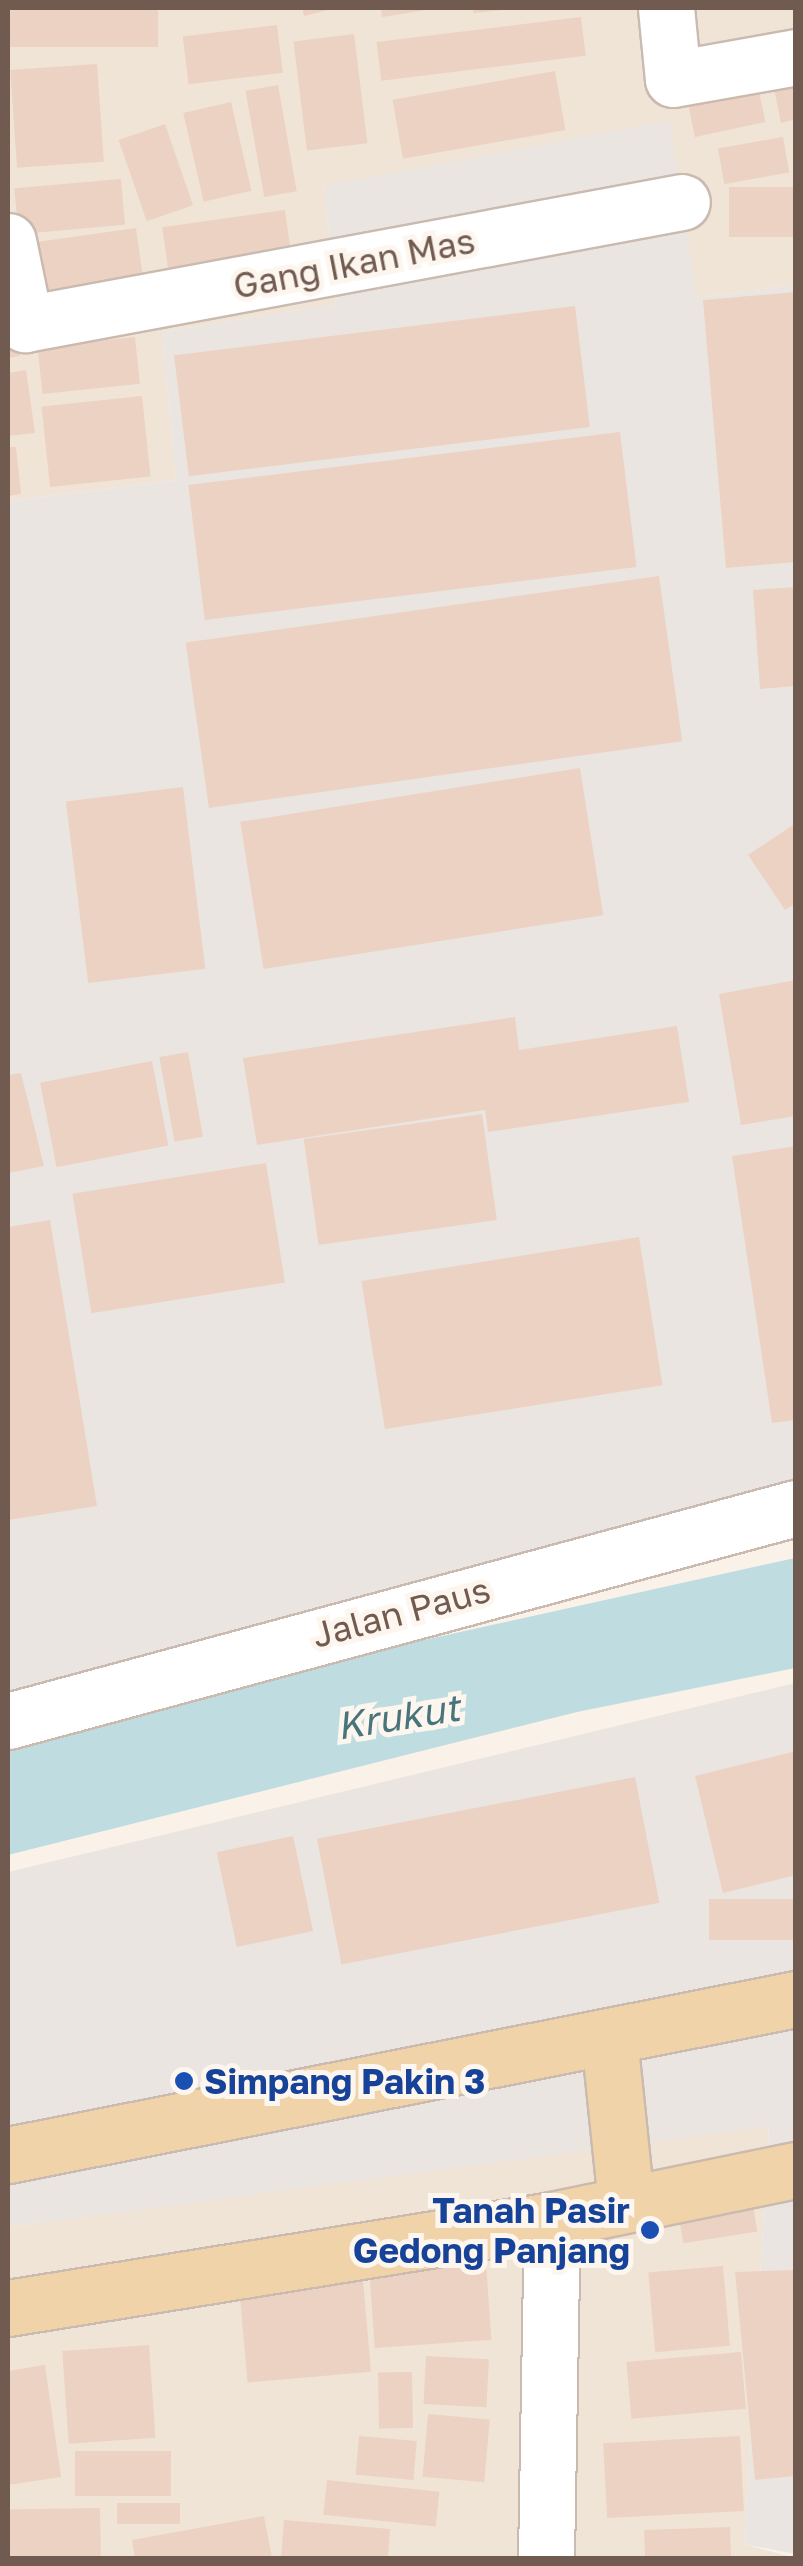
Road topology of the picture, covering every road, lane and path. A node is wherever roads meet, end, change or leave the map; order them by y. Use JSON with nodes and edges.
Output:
{"nodes":[{"id":1,"x":666,"y":8,"type":"edge"},
{"id":2,"x":796,"y":57,"type":"edge"},
{"id":3,"x":682,"y":202,"type":"dead end"},
{"id":4,"x":8,"y":241,"type":"edge"},
{"id":5,"x":796,"y":1508,"type":"edge"},
{"id":6,"x":8,"y":1721,"type":"edge"},
{"id":7,"x":796,"y":1999,"type":"edge"},
{"id":8,"x":609,"y":2038,"type":"junction"},
{"id":9,"x":8,"y":2155,"type":"edge"},
{"id":10,"x":796,"y":2170,"type":"edge"},
{"id":11,"x":626,"y":2203,"type":"junction"},
{"id":12,"x":552,"y":2220,"type":"junction"},
{"id":13,"x":8,"y":2308,"type":"edge"},
{"id":14,"x":546,"y":2558,"type":"edge"}],
"edges":[{"from":1,"to":2,"type":"street"},
{"from":3,"to":4,"type":"street","name":"Gang Ikan Mas"},
{"from":5,"to":6,"type":"street","name":"Jalan Paus"},
{"from":7,"to":8,"type":"main road"},
{"from":8,"to":9,"type":"main road"},
{"from":8,"to":11,"type":"main road"},
{"from":10,"to":11,"type":"main road"},
{"from":11,"to":12,"type":"main road"},
{"from":12,"to":13,"type":"main road"},
{"from":12,"to":14,"type":"street"}]}
